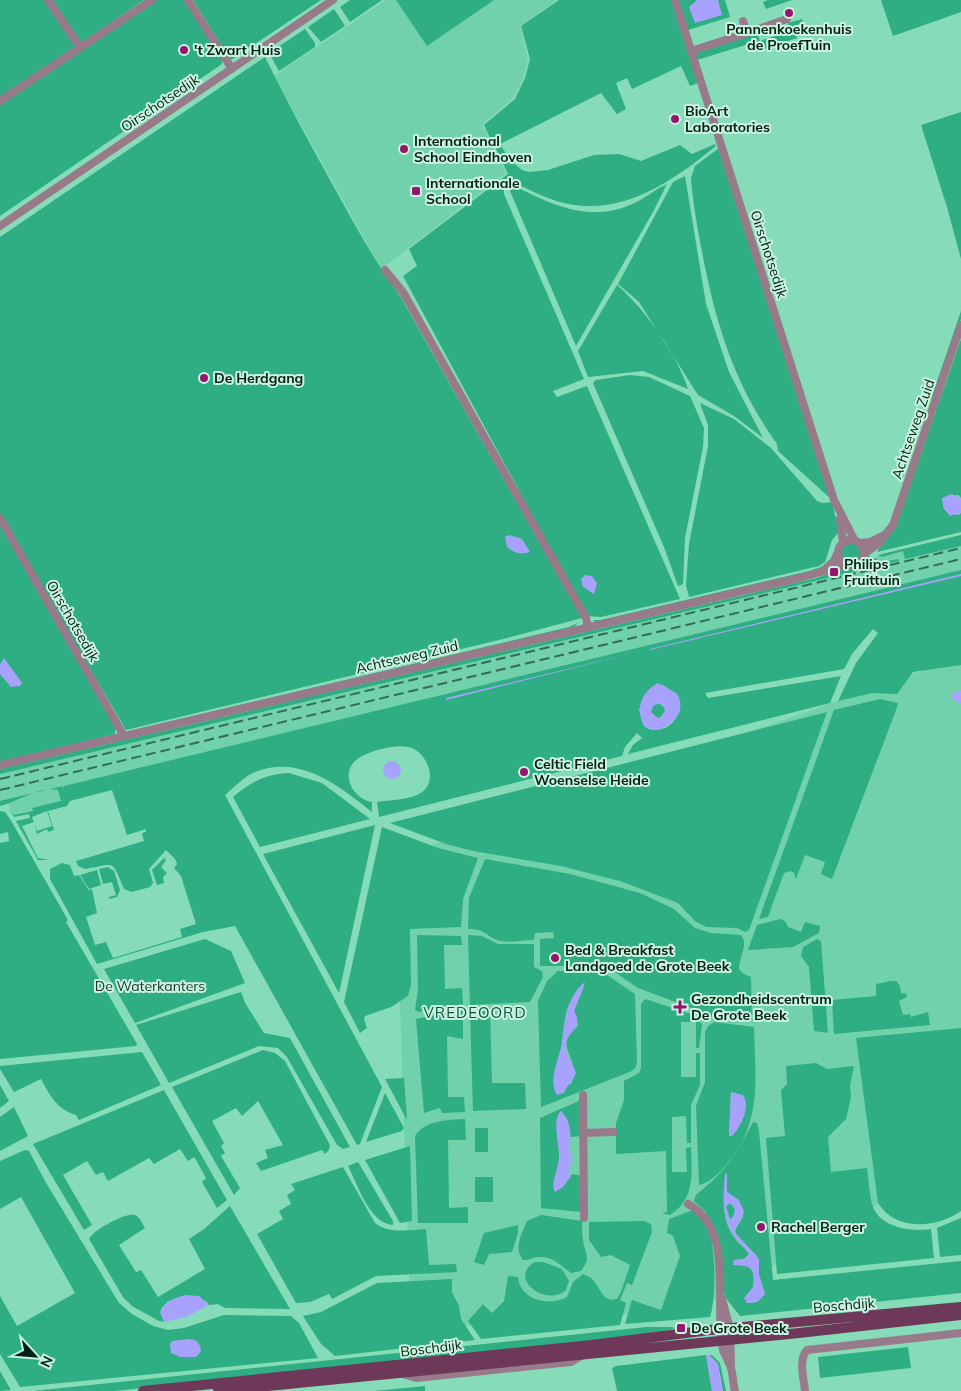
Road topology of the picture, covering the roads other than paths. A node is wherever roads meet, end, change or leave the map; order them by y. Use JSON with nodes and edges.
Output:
{"nodes":[{"id":1,"x":48,"y":0,"type":"edge"},
{"id":2,"x":152,"y":0,"type":"edge"},
{"id":3,"x":188,"y":0,"type":"edge"},
{"id":4,"x":333,"y":0,"type":"edge"},
{"id":5,"x":676,"y":1,"type":"edge"},
{"id":6,"x":787,"y":19,"type":"dead end"},
{"id":7,"x":743,"y":21,"type":"dead end"},
{"id":8,"x":747,"y":32,"type":"junction"},
{"id":9,"x":80,"y":47,"type":"junction"},
{"id":10,"x":691,"y":50,"type":"junction"},
{"id":11,"x":232,"y":69,"type":"junction"},
{"id":12,"x":0,"y":101,"type":"edge"},
{"id":13,"x":0,"y":226,"type":"edge"},
{"id":14,"x":385,"y":270,"type":"dead end"},
{"id":15,"x":960,"y":329,"type":"edge"},
{"id":16,"x":839,"y":514,"type":"junction"},
{"id":17,"x":0,"y":518,"type":"edge"},
{"id":18,"x":888,"y":532,"type":"junction"},
{"id":19,"x":857,"y":541,"type":"junction"},
{"id":20,"x":843,"y":542,"type":"junction"},
{"id":21,"x":837,"y":554,"type":"junction"},
{"id":22,"x":864,"y":554,"type":"junction"},
{"id":23,"x":846,"y":565,"type":"junction"},
{"id":24,"x":820,"y":573,"type":"junction"},
{"id":25,"x":588,"y":628,"type":"junction"},
{"id":26,"x":124,"y":736,"type":"junction"},
{"id":27,"x":0,"y":766,"type":"edge"},
{"id":28,"x":583,"y":1096,"type":"dead end"},
{"id":29,"x":614,"y":1132,"type":"dead end"},
{"id":30,"x":584,"y":1134,"type":"junction"},
{"id":31,"x":688,"y":1204,"type":"dead end"},
{"id":32,"x":584,"y":1218,"type":"dead end"},
{"id":33,"x":961,"y":1307,"type":"edge"},
{"id":34,"x":961,"y":1315,"type":"edge"},
{"id":35,"x":961,"y":1333,"type":"edge"},
{"id":36,"x":726,"y":1334,"type":"junction"},
{"id":37,"x":143,"y":1391,"type":"edge"},
{"id":38,"x":218,"y":1391,"type":"edge"},
{"id":39,"x":734,"y":1391,"type":"edge"},
{"id":40,"x":805,"y":1391,"type":"edge"}],
"edges":[{"from":1,"to":9,"type":"street"},
{"from":2,"to":9,"type":"street"},
{"from":3,"to":11,"type":"street"},
{"from":4,"to":11,"type":"street","name":"Oirschotsedijk"},
{"from":5,"to":10,"type":"street","name":"Oirschotsedijk"},
{"from":6,"to":8,"type":"street"},
{"from":7,"to":8,"type":"street"},
{"from":8,"to":10,"type":"street"},
{"from":9,"to":12,"type":"street"},
{"from":10,"to":16,"type":"street","name":"Oirschotsedijk"},
{"from":11,"to":13,"type":"street","name":"Oirschotsedijk"},
{"from":14,"to":25,"type":"street"},
{"from":15,"to":18,"type":"street","name":"Achtseweg Zuid"},
{"from":16,"to":19,"type":"street","name":"Oirschotsedijk"},
{"from":16,"to":20,"type":"street","name":"Oirschotsedijk"},
{"from":17,"to":26,"type":"street","name":"Oirschotsedijk"},
{"from":18,"to":19,"type":"street"},
{"from":18,"to":22,"type":"street","name":"Achtseweg Zuid"},
{"from":19,"to":20,"type":"street"},
{"from":19,"to":22,"type":"street"},
{"from":20,"to":21,"type":"street"},
{"from":21,"to":23,"type":"street"},
{"from":21,"to":24,"type":"street"},
{"from":22,"to":23,"type":"street"},
{"from":23,"to":24,"type":"street","name":"Achtseweg Zuid"},
{"from":24,"to":25,"type":"street","name":"Achtseweg Zuid"},
{"from":25,"to":26,"type":"street","name":"Achtseweg Zuid"},
{"from":26,"to":27,"type":"street","name":"Achtseweg Zuid"},
{"from":28,"to":30,"type":"street"},
{"from":29,"to":30,"type":"street"},
{"from":30,"to":32,"type":"street"},
{"from":31,"to":36,"type":"street"},
{"from":33,"to":36,"type":"main road","name":"Boschdijk"},
{"from":34,"to":36,"type":"main road","name":"Boschdijk"},
{"from":35,"to":40,"type":"street"},
{"from":36,"to":37,"type":"main road","name":"Boschdijk"},
{"from":36,"to":38,"type":"main road","name":"Boschdijk"},
{"from":36,"to":39,"type":"street"}]}
